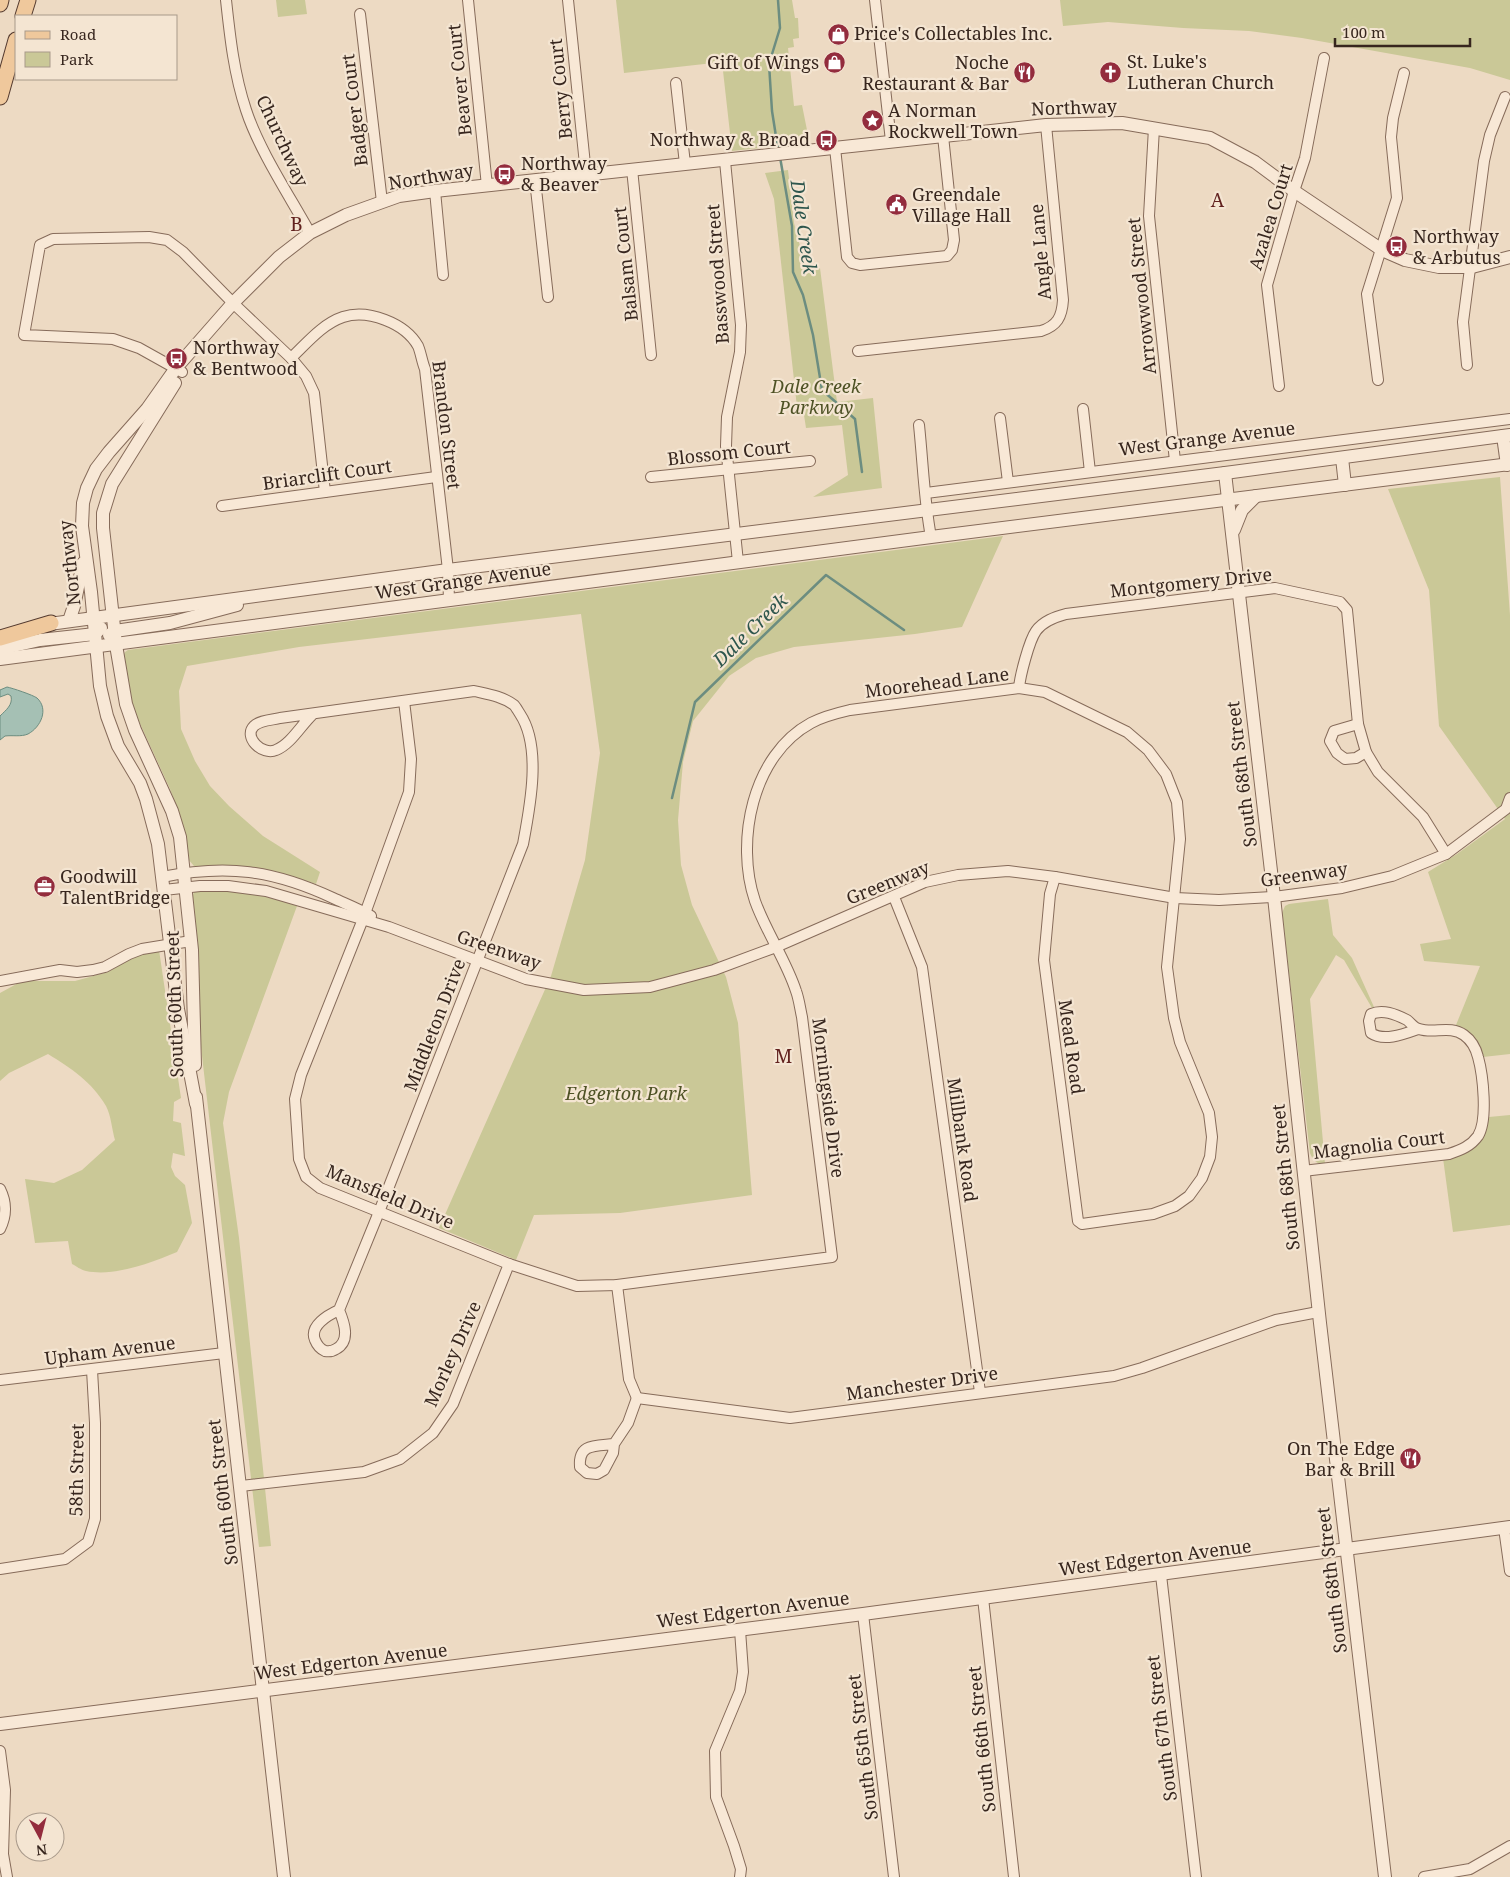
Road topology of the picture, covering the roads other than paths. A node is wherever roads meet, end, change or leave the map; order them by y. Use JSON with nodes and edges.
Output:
{"nodes":[{"id":1,"x":1,"y":0,"type":"edge"},
{"id":2,"x":28,"y":0,"type":"edge"},
{"id":3,"x":226,"y":0,"type":"edge"},
{"id":4,"x":468,"y":0,"type":"edge"},
{"id":5,"x":568,"y":0,"type":"edge"},
{"id":6,"x":875,"y":0,"type":"edge"},
{"id":7,"x":0,"y":4,"type":"edge"},
{"id":8,"x":360,"y":14,"type":"dead end"},
{"id":9,"x":23,"y":15,"type":"edge"},
{"id":10,"x":15,"y":44,"type":"edge"},
{"id":11,"x":1324,"y":58,"type":"dead end"},
{"id":12,"x":1404,"y":73,"type":"dead end"},
{"id":13,"x":676,"y":83,"type":"dead end"},
{"id":14,"x":0,"y":97,"type":"edge"},
{"id":15,"x":1504,"y":97,"type":"dead end"},
{"id":16,"x":1046,"y":125,"type":"junction"},
{"id":17,"x":1154,"y":128,"type":"junction"},
{"id":18,"x":943,"y":136,"type":"junction"},
{"id":19,"x":891,"y":141,"type":"junction"},
{"id":20,"x":835,"y":148,"type":"junction"},
{"id":21,"x":725,"y":161,"type":"junction"},
{"id":22,"x":684,"y":164,"type":"junction"},
{"id":23,"x":632,"y":169,"type":"junction"},
{"id":24,"x":586,"y":174,"type":"junction"},
{"id":25,"x":535,"y":180,"type":"junction"},
{"id":26,"x":487,"y":186,"type":"junction"},
{"id":27,"x":434,"y":191,"type":"junction"},
{"id":28,"x":1294,"y":191,"type":"junction"},
{"id":29,"x":382,"y":202,"type":"junction"},
{"id":30,"x":310,"y":233,"type":"junction"},
{"id":31,"x":1382,"y":250,"type":"junction"},
{"id":32,"x":1510,"y":257,"type":"edge"},
{"id":33,"x":1472,"y":267,"type":"junction"},
{"id":34,"x":443,"y":275,"type":"dead end"},
{"id":35,"x":548,"y":297,"type":"dead end"},
{"id":36,"x":232,"y":303,"type":"junction"},
{"id":37,"x":858,"y":351,"type":"dead end"},
{"id":38,"x":651,"y":355,"type":"dead end"},
{"id":39,"x":291,"y":358,"type":"junction"},
{"id":40,"x":1467,"y":365,"type":"dead end"},
{"id":41,"x":179,"y":370,"type":"junction"},
{"id":42,"x":1378,"y":380,"type":"dead end"},
{"id":43,"x":1279,"y":386,"type":"dead end"},
{"id":44,"x":1083,"y":409,"type":"dead end"},
{"id":45,"x":1000,"y":418,"type":"dead end"},
{"id":46,"x":1510,"y":418,"type":"edge"},
{"id":47,"x":920,"y":426,"type":"dead end"},
{"id":48,"x":1506,"y":436,"type":"edge"},
{"id":49,"x":1340,"y":440,"type":"junction"},
{"id":50,"x":1342,"y":458,"type":"junction"},
{"id":51,"x":1175,"y":460,"type":"junction"},
{"id":52,"x":810,"y":461,"type":"dead end"},
{"id":53,"x":1508,"y":464,"type":"edge"},
{"id":54,"x":728,"y":470,"type":"junction"},
{"id":55,"x":1090,"y":472,"type":"junction"},
{"id":56,"x":1225,"y":473,"type":"junction"},
{"id":57,"x":436,"y":477,"type":"junction"},
{"id":58,"x":651,"y":477,"type":"dead end"},
{"id":59,"x":1008,"y":482,"type":"junction"},
{"id":60,"x":1345,"y":485,"type":"junction"},
{"id":61,"x":325,"y":492,"type":"junction"},
{"id":62,"x":926,"y":493,"type":"junction"},
{"id":63,"x":1256,"y":496,"type":"junction"},
{"id":64,"x":1229,"y":500,"type":"junction"},
{"id":65,"x":222,"y":506,"type":"dead end"},
{"id":66,"x":926,"y":509,"type":"junction"},
{"id":67,"x":734,"y":533,"type":"junction"},
{"id":68,"x":1233,"y":535,"type":"junction"},
{"id":69,"x":931,"y":536,"type":"junction"},
{"id":70,"x":84,"y":548,"type":"junction"},
{"id":71,"x":738,"y":562,"type":"junction"},
{"id":72,"x":448,"y":570,"type":"junction"},
{"id":73,"x":280,"y":592,"type":"junction"},
{"id":74,"x":1239,"y":592,"type":"junction"},
{"id":75,"x":449,"y":600,"type":"junction"},
{"id":76,"x":113,"y":615,"type":"junction"},
{"id":77,"x":93,"y":618,"type":"junction"},
{"id":78,"x":69,"y":621,"type":"junction"},
{"id":79,"x":51,"y":623,"type":"junction"},
{"id":80,"x":0,"y":630,"type":"edge"},
{"id":81,"x":115,"y":631,"type":"junction"},
{"id":82,"x":94,"y":634,"type":"junction"},
{"id":83,"x":0,"y":638,"type":"edge"},
{"id":84,"x":116,"y":645,"type":"junction"},
{"id":85,"x":96,"y":648,"type":"junction"},
{"id":86,"x":0,"y":649,"type":"edge"},
{"id":87,"x":0,"y":659,"type":"edge"},
{"id":88,"x":1019,"y":688,"type":"junction"},
{"id":89,"x":404,"y":701,"type":"junction"},
{"id":90,"x":312,"y":714,"type":"junction"},
{"id":91,"x":1358,"y":724,"type":"junction"},
{"id":92,"x":1366,"y":752,"type":"junction"},
{"id":93,"x":1510,"y":798,"type":"edge"},
{"id":94,"x":1446,"y":854,"type":"junction"},
{"id":95,"x":184,"y":872,"type":"junction"},
{"id":96,"x":162,"y":876,"type":"junction"},
{"id":97,"x":1056,"y":877,"type":"junction"},
{"id":98,"x":186,"y":887,"type":"junction"},
{"id":99,"x":164,"y":890,"type":"junction"},
{"id":100,"x":894,"y":897,"type":"junction"},
{"id":101,"x":1274,"y":897,"type":"junction"},
{"id":102,"x":1175,"y":898,"type":"junction"},
{"id":103,"x":364,"y":916,"type":"junction"},
{"id":104,"x":191,"y":941,"type":"junction"},
{"id":105,"x":170,"y":944,"type":"junction"},
{"id":106,"x":776,"y":947,"type":"junction"},
{"id":107,"x":478,"y":961,"type":"junction"},
{"id":108,"x":0,"y":981,"type":"edge"},
{"id":109,"x":1418,"y":1029,"type":"dead end"},
{"id":110,"x":196,"y":1104,"type":"junction"},
{"id":111,"x":1303,"y":1171,"type":"junction"},
{"id":112,"x":0,"y":1189,"type":"edge"},
{"id":113,"x":379,"y":1212,"type":"junction"},
{"id":114,"x":1078,"y":1221,"type":"joint"},
{"id":115,"x":0,"y":1228,"type":"edge"},
{"id":116,"x":832,"y":1257,"type":"joint"},
{"id":117,"x":509,"y":1264,"type":"junction"},
{"id":118,"x":617,"y":1285,"type":"junction"},
{"id":119,"x":339,"y":1310,"type":"dead end"},
{"id":120,"x":1318,"y":1312,"type":"junction"},
{"id":121,"x":224,"y":1353,"type":"junction"},
{"id":122,"x":92,"y":1370,"type":"junction"},
{"id":123,"x":0,"y":1380,"type":"edge"},
{"id":124,"x":980,"y":1392,"type":"junction"},
{"id":125,"x":637,"y":1398,"type":"junction"},
{"id":126,"x":614,"y":1444,"type":"dead end"},
{"id":127,"x":241,"y":1486,"type":"junction"},
{"id":128,"x":1507,"y":1528,"type":"edge"},
{"id":129,"x":1346,"y":1550,"type":"junction"},
{"id":130,"x":0,"y":1569,"type":"edge"},
{"id":131,"x":1510,"y":1571,"type":"edge"},
{"id":132,"x":1161,"y":1575,"type":"junction"},
{"id":133,"x":982,"y":1598,"type":"junction"},
{"id":134,"x":864,"y":1614,"type":"junction"},
{"id":135,"x":740,"y":1630,"type":"junction"},
{"id":136,"x":263,"y":1692,"type":"junction"},
{"id":137,"x":0,"y":1724,"type":"edge"},
{"id":138,"x":0,"y":1751,"type":"edge"},
{"id":139,"x":1510,"y":1846,"type":"edge"},
{"id":140,"x":7,"y":1877,"type":"edge"},
{"id":141,"x":284,"y":1877,"type":"edge"},
{"id":142,"x":740,"y":1877,"type":"edge"},
{"id":143,"x":894,"y":1877,"type":"edge"},
{"id":144,"x":1014,"y":1877,"type":"edge"},
{"id":145,"x":1196,"y":1877,"type":"edge"},
{"id":146,"x":1385,"y":1877,"type":"edge"},
{"id":147,"x":1424,"y":1877,"type":"edge"}],
"edges":[{"from":1,"to":7,"type":"main road"},
{"from":2,"to":9,"type":"main road"},
{"from":3,"to":30,"type":"street","name":"Churchway"},
{"from":4,"to":26,"type":"street","name":"Beaver Court"},
{"from":5,"to":24,"type":"street","name":"Berry Court"},
{"from":6,"to":19,"type":"street"},
{"from":8,"to":29,"type":"street","name":"Badger Court"},
{"from":10,"to":14,"type":"main road"},
{"from":11,"to":28,"type":"street","name":"Azalea Court"},
{"from":12,"to":31,"type":"street"},
{"from":13,"to":22,"type":"street"},
{"from":15,"to":33,"type":"street"},
{"from":16,"to":17,"type":"street","name":"Northway"},
{"from":16,"to":18,"type":"street","name":"Northway"},
{"from":16,"to":37,"type":"street","name":"Angle Lane"},
{"from":17,"to":28,"type":"street","name":"Northway"},
{"from":17,"to":51,"type":"street","name":"Arrowwood Street"},
{"from":18,"to":19,"type":"street","name":"Northway"},
{"from":18,"to":20,"type":"street"},
{"from":19,"to":20,"type":"street","name":"Northway"},
{"from":20,"to":21,"type":"street","name":"Northway"},
{"from":21,"to":22,"type":"street","name":"Northway"},
{"from":21,"to":54,"type":"street","name":"Basswood Street"},
{"from":22,"to":23,"type":"street","name":"Northway"},
{"from":23,"to":24,"type":"street","name":"Northway"},
{"from":23,"to":38,"type":"street","name":"Balsam Court"},
{"from":24,"to":25,"type":"street","name":"Northway"},
{"from":25,"to":26,"type":"street","name":"Northway"},
{"from":25,"to":35,"type":"street"},
{"from":26,"to":27,"type":"street","name":"Northway"},
{"from":27,"to":29,"type":"street","name":"Northway"},
{"from":27,"to":34,"type":"street"},
{"from":28,"to":31,"type":"street","name":"Northway"},
{"from":28,"to":43,"type":"street","name":"Azalea Court"},
{"from":29,"to":30,"type":"street","name":"Northway"},
{"from":30,"to":36,"type":"street","name":"Northway"},
{"from":31,"to":33,"type":"street","name":"Northway"},
{"from":31,"to":42,"type":"street"},
{"from":32,"to":33,"type":"street","name":"Northway"},
{"from":33,"to":40,"type":"street"},
{"from":36,"to":39,"type":"street"},
{"from":36,"to":41,"type":"street","name":"Northway"},
{"from":36,"to":41,"type":"street"},
{"from":39,"to":57,"type":"street","name":"Brandon Street"},
{"from":39,"to":61,"type":"street"},
{"from":41,"to":70,"type":"street","name":"Northway"},
{"from":41,"to":76,"type":"street","name":"Northway"},
{"from":44,"to":55,"type":"street"},
{"from":45,"to":59,"type":"street"},
{"from":46,"to":49,"type":"street","name":"West Grange Avenue"},
{"from":47,"to":62,"type":"street"},
{"from":48,"to":50,"type":"street","name":"West Grange Avenue"},
{"from":48,"to":53,"type":"street"},
{"from":49,"to":50,"type":"street"},
{"from":49,"to":51,"type":"street","name":"West Grange Avenue"},
{"from":50,"to":56,"type":"street","name":"West Grange Avenue"},
{"from":50,"to":60,"type":"street"},
{"from":51,"to":55,"type":"street","name":"West Grange Avenue"},
{"from":52,"to":54,"type":"street","name":"Blossom Court"},
{"from":53,"to":60,"type":"street","name":"West Grange Avenue"},
{"from":54,"to":58,"type":"street","name":"Blossom Court"},
{"from":54,"to":67,"type":"street","name":"Basswood Street"},
{"from":55,"to":59,"type":"street","name":"West Grange Avenue"},
{"from":56,"to":64,"type":"street","name":"South 68th Street"},
{"from":56,"to":66,"type":"street","name":"West Grange Avenue"},
{"from":57,"to":61,"type":"street","name":"Briarclift Court"},
{"from":57,"to":72,"type":"street","name":"Brandon Street"},
{"from":59,"to":62,"type":"street","name":"West Grange Avenue"},
{"from":60,"to":63,"type":"street","name":"West Grange Avenue"},
{"from":61,"to":65,"type":"street","name":"Briarclift Court"},
{"from":62,"to":66,"type":"street"},
{"from":63,"to":64,"type":"street","name":"West Grange Avenue"},
{"from":63,"to":68,"type":"street"},
{"from":64,"to":68,"type":"street","name":"South 68th Street"},
{"from":64,"to":69,"type":"street","name":"West Grange Avenue"},
{"from":66,"to":67,"type":"street","name":"West Grange Avenue"},
{"from":66,"to":69,"type":"street"},
{"from":67,"to":71,"type":"street","name":"Basswood Street"},
{"from":67,"to":72,"type":"street","name":"West Grange Avenue"},
{"from":68,"to":74,"type":"street","name":"South 68th Street"},
{"from":69,"to":71,"type":"street","name":"West Grange Avenue"},
{"from":70,"to":77,"type":"street","name":"Northway"},
{"from":70,"to":78,"type":"street"},
{"from":71,"to":75,"type":"street","name":"West Grange Avenue"},
{"from":72,"to":73,"type":"street","name":"West Grange Avenue"},
{"from":72,"to":75,"type":"street","name":"Brandon Street"},
{"from":73,"to":76,"type":"street","name":"West Grange Avenue"},
{"from":73,"to":81,"type":"street"},
{"from":74,"to":88,"type":"street","name":"Montgomery Drive"},
{"from":74,"to":91,"type":"street","name":"Montgomery Drive"},
{"from":74,"to":101,"type":"street","name":"South 68th Street"},
{"from":75,"to":84,"type":"street","name":"West Grange Avenue"},
{"from":76,"to":77,"type":"street","name":"West Grange Avenue"},
{"from":76,"to":81,"type":"street","name":"South 60th Street"},
{"from":76,"to":82,"type":"street"},
{"from":77,"to":78,"type":"street","name":"West Grange Avenue"},
{"from":77,"to":82,"type":"street","name":"South 60th Street"},
{"from":78,"to":79,"type":"street","name":"West Grange Avenue"},
{"from":79,"to":80,"type":"street","name":"West Grange Avenue"},
{"from":79,"to":83,"type":"main road"},
{"from":81,"to":84,"type":"street","name":"South 60th Street"},
{"from":81,"to":85,"type":"street"},
{"from":82,"to":85,"type":"street","name":"South 60th Street"},
{"from":82,"to":86,"type":"street"},
{"from":84,"to":85,"type":"street","name":"West Grange Avenue"},
{"from":84,"to":95,"type":"street","name":"South 60th Street"},
{"from":85,"to":87,"type":"street","name":"West Grange Avenue"},
{"from":85,"to":96,"type":"street","name":"South 60th Street"},
{"from":88,"to":102,"type":"street","name":"Moorehead Lane"},
{"from":88,"to":106,"type":"street","name":"Moorehead Lane"},
{"from":89,"to":90,"type":"street"},
{"from":89,"to":103,"type":"street","name":"Mansfield Drive"},
{"from":89,"to":107,"type":"street","name":"Middleton Drive"},
{"from":90,"to":90,"type":"street"},
{"from":91,"to":92,"type":"street","name":"Montgomery Drive"},
{"from":91,"to":92,"type":"street"},
{"from":92,"to":94,"type":"street","name":"Montgomery Drive"},
{"from":93,"to":94,"type":"street","name":"Greenway"},
{"from":94,"to":101,"type":"street","name":"Greenway"},
{"from":95,"to":96,"type":"street","name":"Greenway"},
{"from":95,"to":98,"type":"street","name":"South 60th Street"},
{"from":95,"to":103,"type":"street","name":"Greenway"},
{"from":96,"to":99,"type":"street","name":"South 60th Street"},
{"from":97,"to":100,"type":"street","name":"Greenway"},
{"from":97,"to":102,"type":"street","name":"Greenway"},
{"from":97,"to":114,"type":"street","name":"Mead Road"},
{"from":98,"to":99,"type":"street","name":"Greenway"},
{"from":98,"to":103,"type":"street","name":"Greenway"},
{"from":98,"to":104,"type":"street","name":"South 60th Street"},
{"from":99,"to":105,"type":"street","name":"South 60th Street"},
{"from":100,"to":106,"type":"street","name":"Greenway"},
{"from":100,"to":124,"type":"street","name":"Millbank Road"},
{"from":101,"to":102,"type":"street","name":"Greenway"},
{"from":101,"to":111,"type":"street","name":"South 68th Street"},
{"from":102,"to":114,"type":"street","name":"Moorehead Lane"},
{"from":103,"to":107,"type":"street","name":"Greenway"},
{"from":103,"to":113,"type":"street","name":"Mansfield Drive"},
{"from":104,"to":105,"type":"street"},
{"from":104,"to":110,"type":"street","name":"South 60th Street"},
{"from":105,"to":108,"type":"street"},
{"from":105,"to":110,"type":"street","name":"South 60th Street"},
{"from":106,"to":107,"type":"street","name":"Greenway"},
{"from":106,"to":116,"type":"street","name":"Morningside Drive"},
{"from":107,"to":113,"type":"street","name":"Middleton Drive"},
{"from":109,"to":111,"type":"street","name":"Magnolia Court"},
{"from":110,"to":121,"type":"street","name":"South 60th Street"},
{"from":111,"to":120,"type":"street","name":"South 68th Street"},
{"from":112,"to":115,"type":"street"},
{"from":113,"to":117,"type":"street","name":"Mansfield Drive"},
{"from":113,"to":119,"type":"street","name":"Middleton Drive"},
{"from":116,"to":118,"type":"street","name":"Mansfield Drive"},
{"from":117,"to":118,"type":"street","name":"Mansfield Drive"},
{"from":117,"to":127,"type":"street","name":"Morley Drive"},
{"from":118,"to":125,"type":"street"},
{"from":120,"to":124,"type":"street","name":"Manchester Drive"},
{"from":120,"to":129,"type":"street","name":"South 68th Street"},
{"from":121,"to":122,"type":"street","name":"Upham Avenue"},
{"from":121,"to":127,"type":"street","name":"South 60th Street"},
{"from":122,"to":123,"type":"street","name":"Upham Avenue"},
{"from":122,"to":130,"type":"street","name":"58th Street"},
{"from":124,"to":125,"type":"street","name":"Manchester Drive"},
{"from":125,"to":126,"type":"street"},
{"from":127,"to":136,"type":"street","name":"South 60th Street"},
{"from":128,"to":129,"type":"street","name":"West Edgerton Avenue"},
{"from":128,"to":131,"type":"street"},
{"from":129,"to":132,"type":"street","name":"West Edgerton Avenue"},
{"from":129,"to":146,"type":"street","name":"South 68th Street"},
{"from":132,"to":133,"type":"street","name":"West Edgerton Avenue"},
{"from":132,"to":145,"type":"street","name":"South 67th Street"},
{"from":133,"to":134,"type":"street","name":"West Edgerton Avenue"},
{"from":133,"to":144,"type":"street","name":"South 66th Street"},
{"from":134,"to":135,"type":"street","name":"West Edgerton Avenue"},
{"from":134,"to":143,"type":"street","name":"South 65th Street"},
{"from":135,"to":136,"type":"street","name":"West Edgerton Avenue"},
{"from":135,"to":142,"type":"street"},
{"from":136,"to":137,"type":"street","name":"West Edgerton Avenue"},
{"from":136,"to":141,"type":"street","name":"South 60th Street"},
{"from":138,"to":140,"type":"street"},
{"from":139,"to":147,"type":"street"}]}
